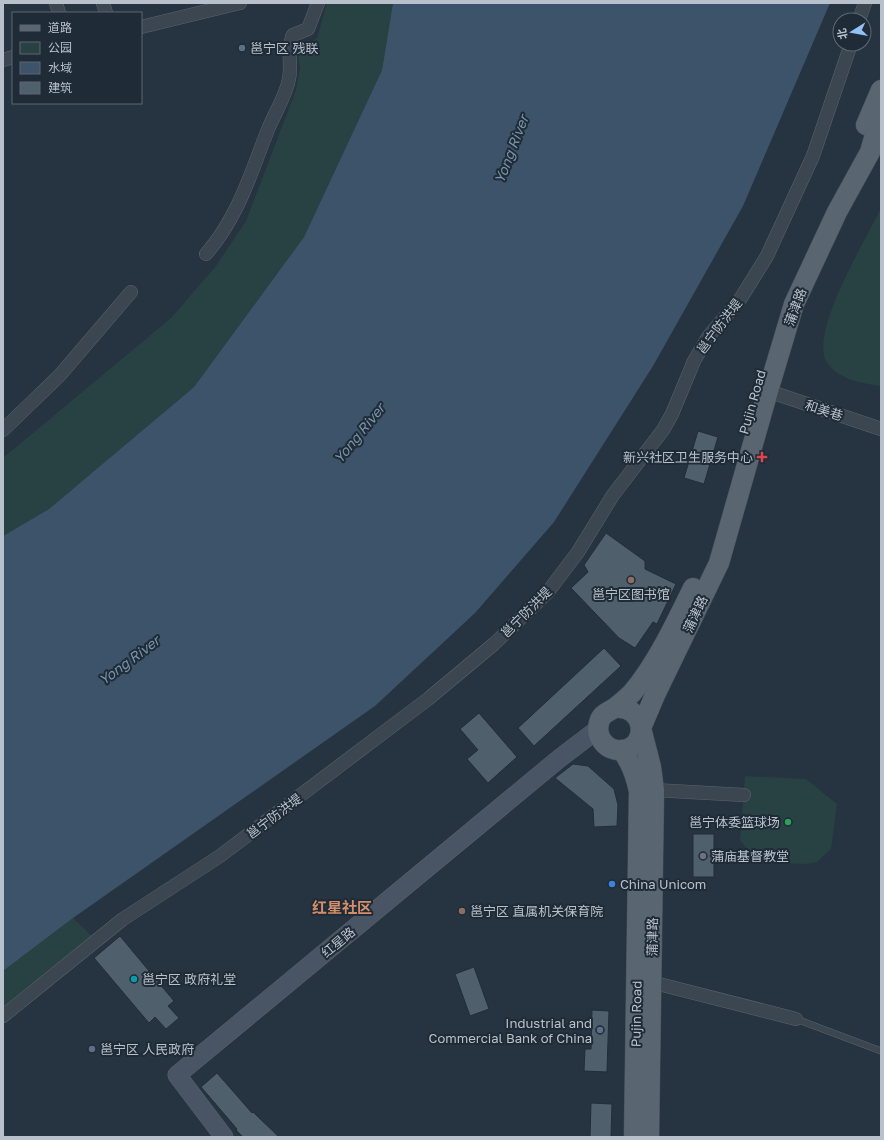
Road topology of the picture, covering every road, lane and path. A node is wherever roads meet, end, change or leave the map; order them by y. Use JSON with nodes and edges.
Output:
{"nodes":[{"id":1,"x":240,"y":3,"type":"edge"},
{"id":2,"x":318,"y":3,"type":"edge"},
{"id":3,"x":142,"y":27,"type":"edge"},
{"id":4,"x":848,"y":52,"type":"edge"},
{"id":5,"x":881,"y":90,"type":"edge"},
{"id":6,"x":881,"y":114,"type":"edge"},
{"id":7,"x":206,"y":254,"type":"dead end"},
{"id":8,"x":131,"y":292,"type":"dead end"},
{"id":9,"x":768,"y":391,"type":"junction"},
{"id":10,"x":881,"y":428,"type":"edge"},
{"id":11,"x":3,"y":430,"type":"edge"},
{"id":12,"x":615,"y":708,"type":"junction"},
{"id":13,"x":641,"y":728,"type":"junction"},
{"id":14,"x":598,"y":730,"type":"junction"},
{"id":15,"x":622,"y":750,"type":"junction"},
{"id":16,"x":654,"y":790,"type":"junction"},
{"id":17,"x":744,"y":795,"type":"dead end"},
{"id":18,"x":651,"y":982,"type":"junction"},
{"id":19,"x":3,"y":1016,"type":"edge"},
{"id":20,"x":796,"y":1019,"type":"joint"},
{"id":21,"x":881,"y":1051,"type":"edge"},
{"id":22,"x":224,"y":1137,"type":"edge"},
{"id":23,"x":634,"y":1137,"type":"edge"},
{"id":24,"x":649,"y":1137,"type":"edge"}],
"edges":[{"from":1,"to":3,"type":"street"},
{"from":2,"to":7,"type":"street"},
{"from":4,"to":19,"type":"street","name":"邕宁防洪堤"},
{"from":5,"to":12,"type":"main road","name":"Pujin Road"},
{"from":6,"to":9,"type":"main road","name":"蒲津路"},
{"from":8,"to":11,"type":"street"},
{"from":9,"to":10,"type":"street","name":"和美巷"},
{"from":9,"to":13,"type":"main road","name":"蒲津路"},
{"from":12,"to":13,"type":"main road"},
{"from":12,"to":14,"type":"main road","name":"Pujin Road"},
{"from":13,"to":15,"type":"main road"},
{"from":13,"to":16,"type":"main road","name":"蒲津路"},
{"from":14,"to":15,"type":"main road"},
{"from":14,"to":22,"type":"main road","name":"红星路"},
{"from":15,"to":23,"type":"main road","name":"Pujin Road"},
{"from":16,"to":17,"type":"street"},
{"from":16,"to":18,"type":"main road","name":"蒲津路"},
{"from":18,"to":20,"type":"street"},
{"from":18,"to":24,"type":"main road","name":"蒲津路"},
{"from":20,"to":21,"type":"lane"}]}
